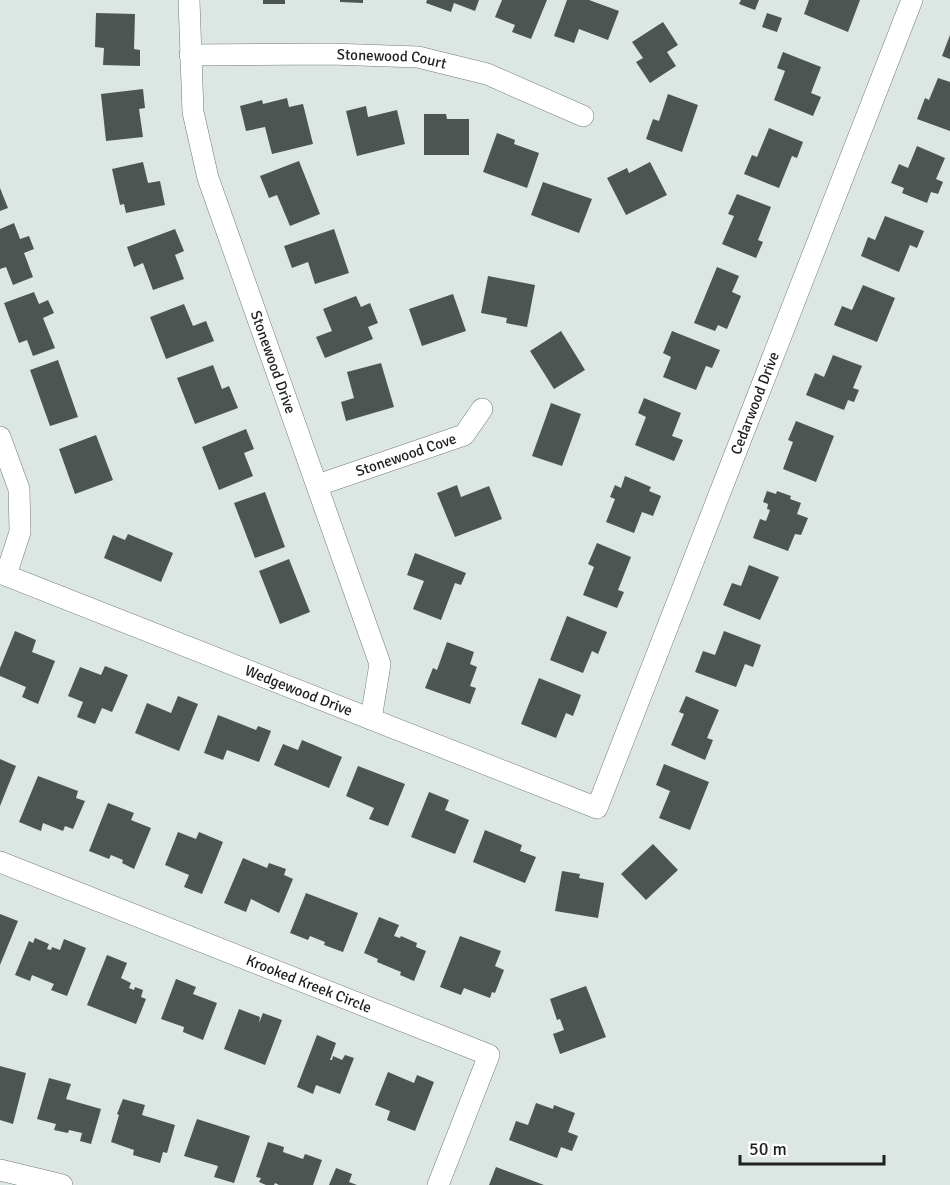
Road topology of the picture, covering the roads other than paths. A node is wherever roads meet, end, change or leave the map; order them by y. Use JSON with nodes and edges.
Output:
{"nodes":[{"id":1,"x":189,"y":0,"type":"edge"},
{"id":2,"x":912,"y":0,"type":"edge"},
{"id":3,"x":190,"y":55,"type":"junction"},
{"id":4,"x":583,"y":116,"type":"dead end"},
{"id":5,"x":482,"y":409,"type":"dead end"},
{"id":6,"x":0,"y":437,"type":"edge"},
{"id":7,"x":318,"y":485,"type":"junction"},
{"id":8,"x":3,"y":574,"type":"edge"},
{"id":9,"x":371,"y":719,"type":"junction"},
{"id":10,"x":597,"y":808,"type":"joint"},
{"id":11,"x":0,"y":862,"type":"edge"},
{"id":12,"x":0,"y":1170,"type":"edge"},
{"id":13,"x":62,"y":1185,"type":"edge"},
{"id":14,"x":438,"y":1185,"type":"edge"}],
"edges":[{"from":1,"to":3,"type":"street","name":"Stonewood Drive"},
{"from":2,"to":10,"type":"street","name":"Cedarwood Drive"},
{"from":3,"to":4,"type":"street","name":"Stonewood Court"},
{"from":3,"to":7,"type":"street","name":"Stonewood Drive"},
{"from":5,"to":7,"type":"street","name":"Stonewood Cove"},
{"from":6,"to":8,"type":"street"},
{"from":7,"to":9,"type":"street","name":"Stonewood Drive"},
{"from":8,"to":9,"type":"street","name":"Wedgewood Drive"},
{"from":9,"to":10,"type":"street","name":"Wedgewood Drive"},
{"from":11,"to":14,"type":"street","name":"Krooked Kreek Circle"},
{"from":12,"to":13,"type":"street"}]}
